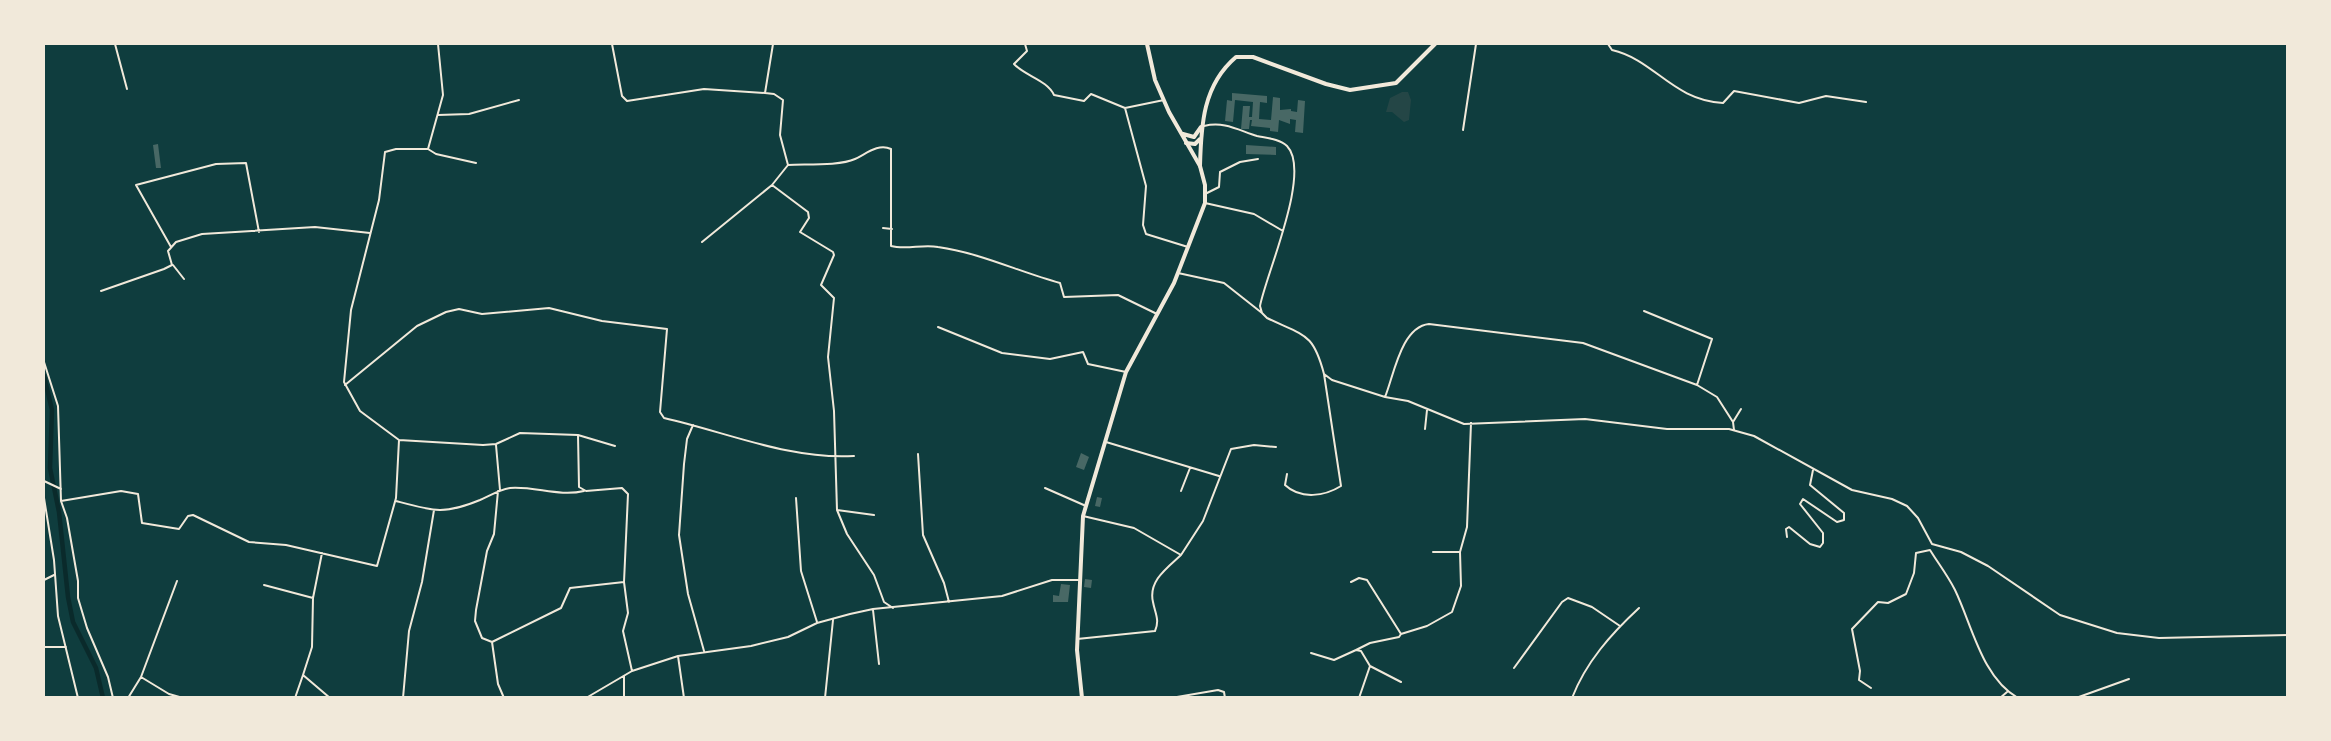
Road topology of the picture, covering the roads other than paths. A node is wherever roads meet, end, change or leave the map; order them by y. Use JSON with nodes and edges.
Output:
{"nodes":[{"id":1,"x":115,"y":44,"type":"edge"},
{"id":2,"x":438,"y":44,"type":"edge"},
{"id":3,"x":612,"y":44,"type":"edge"},
{"id":4,"x":773,"y":44,"type":"edge"},
{"id":5,"x":1025,"y":44,"type":"edge"},
{"id":6,"x":1147,"y":44,"type":"edge"},
{"id":7,"x":1435,"y":44,"type":"edge"},
{"id":8,"x":1476,"y":44,"type":"edge"},
{"id":9,"x":1608,"y":44,"type":"edge"},
{"id":10,"x":127,"y":89,"type":"dead end"},
{"id":11,"x":765,"y":93,"type":"junction"},
{"id":12,"x":519,"y":100,"type":"dead end"},
{"id":13,"x":1164,"y":100,"type":"junction"},
{"id":14,"x":1866,"y":102,"type":"dead end"},
{"id":15,"x":1125,"y":108,"type":"junction"},
{"id":16,"x":438,"y":116,"type":"junction"},
{"id":17,"x":1201,"y":127,"type":"junction"},
{"id":18,"x":1463,"y":130,"type":"dead end"},
{"id":19,"x":1180,"y":132,"type":"junction"},
{"id":20,"x":1200,"y":139,"type":"junction"},
{"id":21,"x":1186,"y":143,"type":"junction"},
{"id":22,"x":428,"y":149,"type":"junction"},
{"id":23,"x":1258,"y":159,"type":"dead end"},
{"id":24,"x":476,"y":163,"type":"dead end"},
{"id":25,"x":788,"y":165,"type":"junction"},
{"id":26,"x":1200,"y":166,"type":"junction"},
{"id":27,"x":772,"y":185,"type":"junction"},
{"id":28,"x":1205,"y":194,"type":"junction"},
{"id":29,"x":1205,"y":203,"type":"junction"},
{"id":30,"x":883,"y":228,"type":"dead end"},
{"id":31,"x":892,"y":229,"type":"junction"},
{"id":32,"x":1283,"y":231,"type":"junction"},
{"id":33,"x":259,"y":233,"type":"junction"},
{"id":34,"x":370,"y":233,"type":"junction"},
{"id":35,"x":702,"y":242,"type":"dead end"},
{"id":36,"x":171,"y":247,"type":"junction"},
{"id":37,"x":1189,"y":247,"type":"junction"},
{"id":38,"x":172,"y":265,"type":"junction"},
{"id":39,"x":1178,"y":273,"type":"junction"},
{"id":40,"x":184,"y":279,"type":"dead end"},
{"id":41,"x":101,"y":291,"type":"dead end"},
{"id":42,"x":1644,"y":311,"type":"dead end"},
{"id":43,"x":1262,"y":313,"type":"junction"},
{"id":44,"x":1157,"y":315,"type":"junction"},
{"id":45,"x":938,"y":327,"type":"dead end"},
{"id":46,"x":44,"y":362,"type":"edge"},
{"id":47,"x":1126,"y":372,"type":"junction"},
{"id":48,"x":1324,"y":374,"type":"junction"},
{"id":49,"x":345,"y":385,"type":"junction"},
{"id":50,"x":1697,"y":385,"type":"junction"},
{"id":51,"x":1385,"y":397,"type":"junction"},
{"id":52,"x":1427,"y":410,"type":"junction"},
{"id":53,"x":1741,"y":410,"type":"dead end"},
{"id":54,"x":1733,"y":422,"type":"junction"},
{"id":55,"x":1471,"y":423,"type":"junction"},
{"id":56,"x":693,"y":425,"type":"junction"},
{"id":57,"x":1425,"y":429,"type":"dead end"},
{"id":58,"x":1734,"y":430,"type":"junction"},
{"id":59,"x":578,"y":435,"type":"junction"},
{"id":60,"x":399,"y":440,"type":"junction"},
{"id":61,"x":1104,"y":441,"type":"junction"},
{"id":62,"x":496,"y":444,"type":"junction"},
{"id":63,"x":615,"y":446,"type":"dead end"},
{"id":64,"x":1276,"y":447,"type":"dead end"},
{"id":65,"x":918,"y":454,"type":"dead end"},
{"id":66,"x":854,"y":456,"type":"dead end"},
{"id":67,"x":836,"y":457,"type":"junction"},
{"id":68,"x":1190,"y":468,"type":"junction"},
{"id":69,"x":1815,"y":469,"type":"junction"},
{"id":70,"x":1287,"y":474,"type":"dead end"},
{"id":71,"x":1219,"y":476,"type":"junction"},
{"id":72,"x":44,"y":481,"type":"edge"},
{"id":73,"x":1045,"y":488,"type":"dead end"},
{"id":74,"x":61,"y":489,"type":"junction"},
{"id":75,"x":1181,"y":490,"type":"dead end"},
{"id":76,"x":499,"y":491,"type":"junction"},
{"id":77,"x":586,"y":491,"type":"junction"},
{"id":78,"x":44,"y":498,"type":"edge"},
{"id":79,"x":796,"y":498,"type":"dead end"},
{"id":80,"x":61,"y":501,"type":"junction"},
{"id":81,"x":396,"y":501,"type":"junction"},
{"id":82,"x":1086,"y":506,"type":"junction"},
{"id":83,"x":434,"y":510,"type":"junction"},
{"id":84,"x":837,"y":510,"type":"junction"},
{"id":85,"x":874,"y":515,"type":"dead end"},
{"id":86,"x":1083,"y":516,"type":"junction"},
{"id":87,"x":1787,"y":537,"type":"dead end"},
{"id":88,"x":1932,"y":544,"type":"junction"},
{"id":89,"x":1930,"y":550,"type":"junction"},
{"id":90,"x":1433,"y":552,"type":"dead end"},
{"id":91,"x":1460,"y":552,"type":"junction"},
{"id":92,"x":322,"y":553,"type":"junction"},
{"id":93,"x":1181,"y":555,"type":"junction"},
{"id":94,"x":56,"y":574,"type":"junction"},
{"id":95,"x":44,"y":580,"type":"edge"},
{"id":96,"x":177,"y":580,"type":"dead end"},
{"id":97,"x":1079,"y":580,"type":"junction"},
{"id":98,"x":624,"y":582,"type":"junction"},
{"id":99,"x":1350,"y":582,"type":"dead end"},
{"id":100,"x":264,"y":585,"type":"dead end"},
{"id":101,"x":313,"y":598,"type":"junction"},
{"id":102,"x":949,"y":603,"type":"junction"},
{"id":103,"x":892,"y":608,"type":"junction"},
{"id":104,"x":1639,"y":608,"type":"dead end"},
{"id":105,"x":873,"y":609,"type":"junction"},
{"id":106,"x":833,"y":620,"type":"junction"},
{"id":107,"x":817,"y":623,"type":"junction"},
{"id":108,"x":1620,"y":626,"type":"junction"},
{"id":109,"x":1401,"y":634,"type":"junction"},
{"id":110,"x":2288,"y":635,"type":"edge"},
{"id":111,"x":1077,"y":639,"type":"junction"},
{"id":112,"x":492,"y":642,"type":"junction"},
{"id":113,"x":44,"y":647,"type":"edge"},
{"id":114,"x":66,"y":647,"type":"junction"},
{"id":115,"x":1356,"y":650,"type":"junction"},
{"id":116,"x":704,"y":651,"type":"junction"},
{"id":117,"x":1311,"y":653,"type":"dead end"},
{"id":118,"x":678,"y":656,"type":"junction"},
{"id":119,"x":879,"y":664,"type":"dead end"},
{"id":120,"x":1370,"y":666,"type":"junction"},
{"id":121,"x":1514,"y":668,"type":"dead end"},
{"id":122,"x":632,"y":671,"type":"junction"},
{"id":123,"x":303,"y":675,"type":"junction"},
{"id":124,"x":623,"y":675,"type":"junction"},
{"id":125,"x":141,"y":676,"type":"junction"},
{"id":126,"x":2129,"y":679,"type":"dead end"},
{"id":127,"x":1401,"y":682,"type":"dead end"},
{"id":128,"x":1871,"y":688,"type":"dead end"},
{"id":129,"x":2007,"y":692,"type":"junction"},
{"id":130,"x":78,"y":698,"type":"edge"},
{"id":131,"x":113,"y":698,"type":"edge"},
{"id":132,"x":128,"y":698,"type":"edge"},
{"id":133,"x":183,"y":698,"type":"edge"},
{"id":134,"x":295,"y":698,"type":"edge"},
{"id":135,"x":330,"y":698,"type":"edge"},
{"id":136,"x":403,"y":698,"type":"edge"},
{"id":137,"x":504,"y":698,"type":"edge"},
{"id":138,"x":586,"y":698,"type":"edge"},
{"id":139,"x":624,"y":698,"type":"edge"},
{"id":140,"x":684,"y":698,"type":"edge"},
{"id":141,"x":825,"y":698,"type":"edge"},
{"id":142,"x":1082,"y":698,"type":"edge"},
{"id":143,"x":1171,"y":698,"type":"edge"},
{"id":144,"x":1225,"y":698,"type":"edge"},
{"id":145,"x":1359,"y":698,"type":"edge"},
{"id":146,"x":1572,"y":698,"type":"edge"},
{"id":147,"x":2000,"y":698,"type":"edge"},
{"id":148,"x":2018,"y":698,"type":"edge"},
{"id":149,"x":2076,"y":698,"type":"edge"}],
"edges":[{"from":1,"to":10,"type":"street"},
{"from":2,"to":16,"type":"street"},
{"from":3,"to":11,"type":"street"},
{"from":4,"to":11,"type":"street"},
{"from":5,"to":15,"type":"street"},
{"from":6,"to":13,"type":"main road"},
{"from":7,"to":17,"type":"main road"},
{"from":8,"to":18,"type":"street"},
{"from":9,"to":14,"type":"street"},
{"from":11,"to":25,"type":"street"},
{"from":12,"to":16,"type":"street"},
{"from":13,"to":15,"type":"street"},
{"from":13,"to":19,"type":"main road"},
{"from":15,"to":37,"type":"street"},
{"from":16,"to":22,"type":"street"},
{"from":17,"to":19,"type":"main road"},
{"from":17,"to":20,"type":"main road"},
{"from":17,"to":32,"type":"street"},
{"from":19,"to":21,"type":"main road"},
{"from":20,"to":21,"type":"main road"},
{"from":20,"to":26,"type":"main road"},
{"from":21,"to":26,"type":"main road"},
{"from":22,"to":24,"type":"street"},
{"from":22,"to":34,"type":"street"},
{"from":23,"to":28,"type":"street"},
{"from":25,"to":27,"type":"street"},
{"from":25,"to":31,"type":"street"},
{"from":26,"to":28,"type":"main road"},
{"from":27,"to":35,"type":"street"},
{"from":27,"to":67,"type":"street"},
{"from":28,"to":29,"type":"main road"},
{"from":29,"to":32,"type":"street"},
{"from":29,"to":37,"type":"main road"},
{"from":30,"to":31,"type":"street"},
{"from":31,"to":44,"type":"street"},
{"from":32,"to":43,"type":"street"},
{"from":33,"to":34,"type":"street"},
{"from":33,"to":36,"type":"street"},
{"from":33,"to":36,"type":"street"},
{"from":34,"to":49,"type":"street"},
{"from":36,"to":38,"type":"street"},
{"from":37,"to":39,"type":"main road"},
{"from":38,"to":40,"type":"street"},
{"from":38,"to":41,"type":"street"},
{"from":39,"to":43,"type":"street"},
{"from":39,"to":44,"type":"main road"},
{"from":42,"to":50,"type":"street"},
{"from":43,"to":48,"type":"street"},
{"from":44,"to":47,"type":"main road"},
{"from":45,"to":47,"type":"street"},
{"from":46,"to":74,"type":"street"},
{"from":47,"to":61,"type":"main road"},
{"from":48,"to":51,"type":"street"},
{"from":48,"to":70,"type":"street"},
{"from":49,"to":56,"type":"street"},
{"from":49,"to":60,"type":"street"},
{"from":50,"to":51,"type":"street"},
{"from":50,"to":54,"type":"street"},
{"from":51,"to":52,"type":"street"},
{"from":52,"to":55,"type":"street"},
{"from":52,"to":57,"type":"street"},
{"from":53,"to":54,"type":"street"},
{"from":54,"to":58,"type":"street"},
{"from":55,"to":58,"type":"street"},
{"from":55,"to":91,"type":"street"},
{"from":56,"to":67,"type":"street"},
{"from":56,"to":116,"type":"street"},
{"from":58,"to":69,"type":"street"},
{"from":59,"to":62,"type":"street"},
{"from":59,"to":63,"type":"street"},
{"from":59,"to":77,"type":"street"},
{"from":60,"to":62,"type":"street"},
{"from":60,"to":81,"type":"street"},
{"from":61,"to":68,"type":"street"},
{"from":61,"to":82,"type":"main road"},
{"from":62,"to":76,"type":"street"},
{"from":64,"to":71,"type":"street"},
{"from":65,"to":102,"type":"street"},
{"from":66,"to":67,"type":"street"},
{"from":67,"to":84,"type":"street"},
{"from":68,"to":71,"type":"street"},
{"from":68,"to":75,"type":"street"},
{"from":69,"to":87,"type":"street"},
{"from":69,"to":88,"type":"street"},
{"from":71,"to":93,"type":"street"},
{"from":72,"to":74,"type":"street"},
{"from":73,"to":82,"type":"street"},
{"from":74,"to":80,"type":"street"},
{"from":76,"to":77,"type":"street"},
{"from":76,"to":83,"type":"street"},
{"from":76,"to":112,"type":"street"},
{"from":77,"to":98,"type":"street"},
{"from":78,"to":94,"type":"street"},
{"from":79,"to":107,"type":"street"},
{"from":80,"to":92,"type":"street"},
{"from":80,"to":131,"type":"street"},
{"from":81,"to":83,"type":"street"},
{"from":81,"to":92,"type":"street"},
{"from":82,"to":86,"type":"main road"},
{"from":83,"to":136,"type":"street"},
{"from":84,"to":85,"type":"street"},
{"from":84,"to":103,"type":"street"},
{"from":86,"to":93,"type":"street"},
{"from":86,"to":97,"type":"main road"},
{"from":88,"to":89,"type":"street"},
{"from":88,"to":110,"type":"street"},
{"from":89,"to":128,"type":"street"},
{"from":89,"to":129,"type":"street"},
{"from":90,"to":91,"type":"street"},
{"from":91,"to":109,"type":"street"},
{"from":92,"to":101,"type":"street"},
{"from":93,"to":111,"type":"street"},
{"from":94,"to":95,"type":"street"},
{"from":94,"to":114,"type":"street"},
{"from":96,"to":125,"type":"street"},
{"from":97,"to":102,"type":"street"},
{"from":97,"to":111,"type":"main road"},
{"from":98,"to":112,"type":"street"},
{"from":98,"to":122,"type":"street"},
{"from":99,"to":109,"type":"street"},
{"from":100,"to":101,"type":"street"},
{"from":101,"to":123,"type":"street"},
{"from":102,"to":103,"type":"street"},
{"from":103,"to":105,"type":"street"},
{"from":104,"to":108,"type":"street"},
{"from":105,"to":106,"type":"street"},
{"from":105,"to":119,"type":"street"},
{"from":106,"to":107,"type":"street"},
{"from":106,"to":141,"type":"street"},
{"from":107,"to":116,"type":"street"},
{"from":108,"to":121,"type":"street"},
{"from":108,"to":146,"type":"street"},
{"from":109,"to":115,"type":"street"},
{"from":111,"to":142,"type":"main road"},
{"from":112,"to":137,"type":"street"},
{"from":113,"to":114,"type":"street"},
{"from":114,"to":130,"type":"street"},
{"from":115,"to":117,"type":"street"},
{"from":115,"to":120,"type":"street"},
{"from":116,"to":118,"type":"street"},
{"from":118,"to":122,"type":"street"},
{"from":118,"to":140,"type":"street"},
{"from":120,"to":127,"type":"street"},
{"from":120,"to":145,"type":"street"},
{"from":122,"to":124,"type":"street"},
{"from":123,"to":134,"type":"street"},
{"from":123,"to":135,"type":"street"},
{"from":124,"to":138,"type":"street"},
{"from":124,"to":139,"type":"street"},
{"from":125,"to":132,"type":"street"},
{"from":125,"to":133,"type":"street"},
{"from":126,"to":149,"type":"street"},
{"from":129,"to":147,"type":"street"},
{"from":129,"to":148,"type":"street"},
{"from":143,"to":144,"type":"street"}]}
